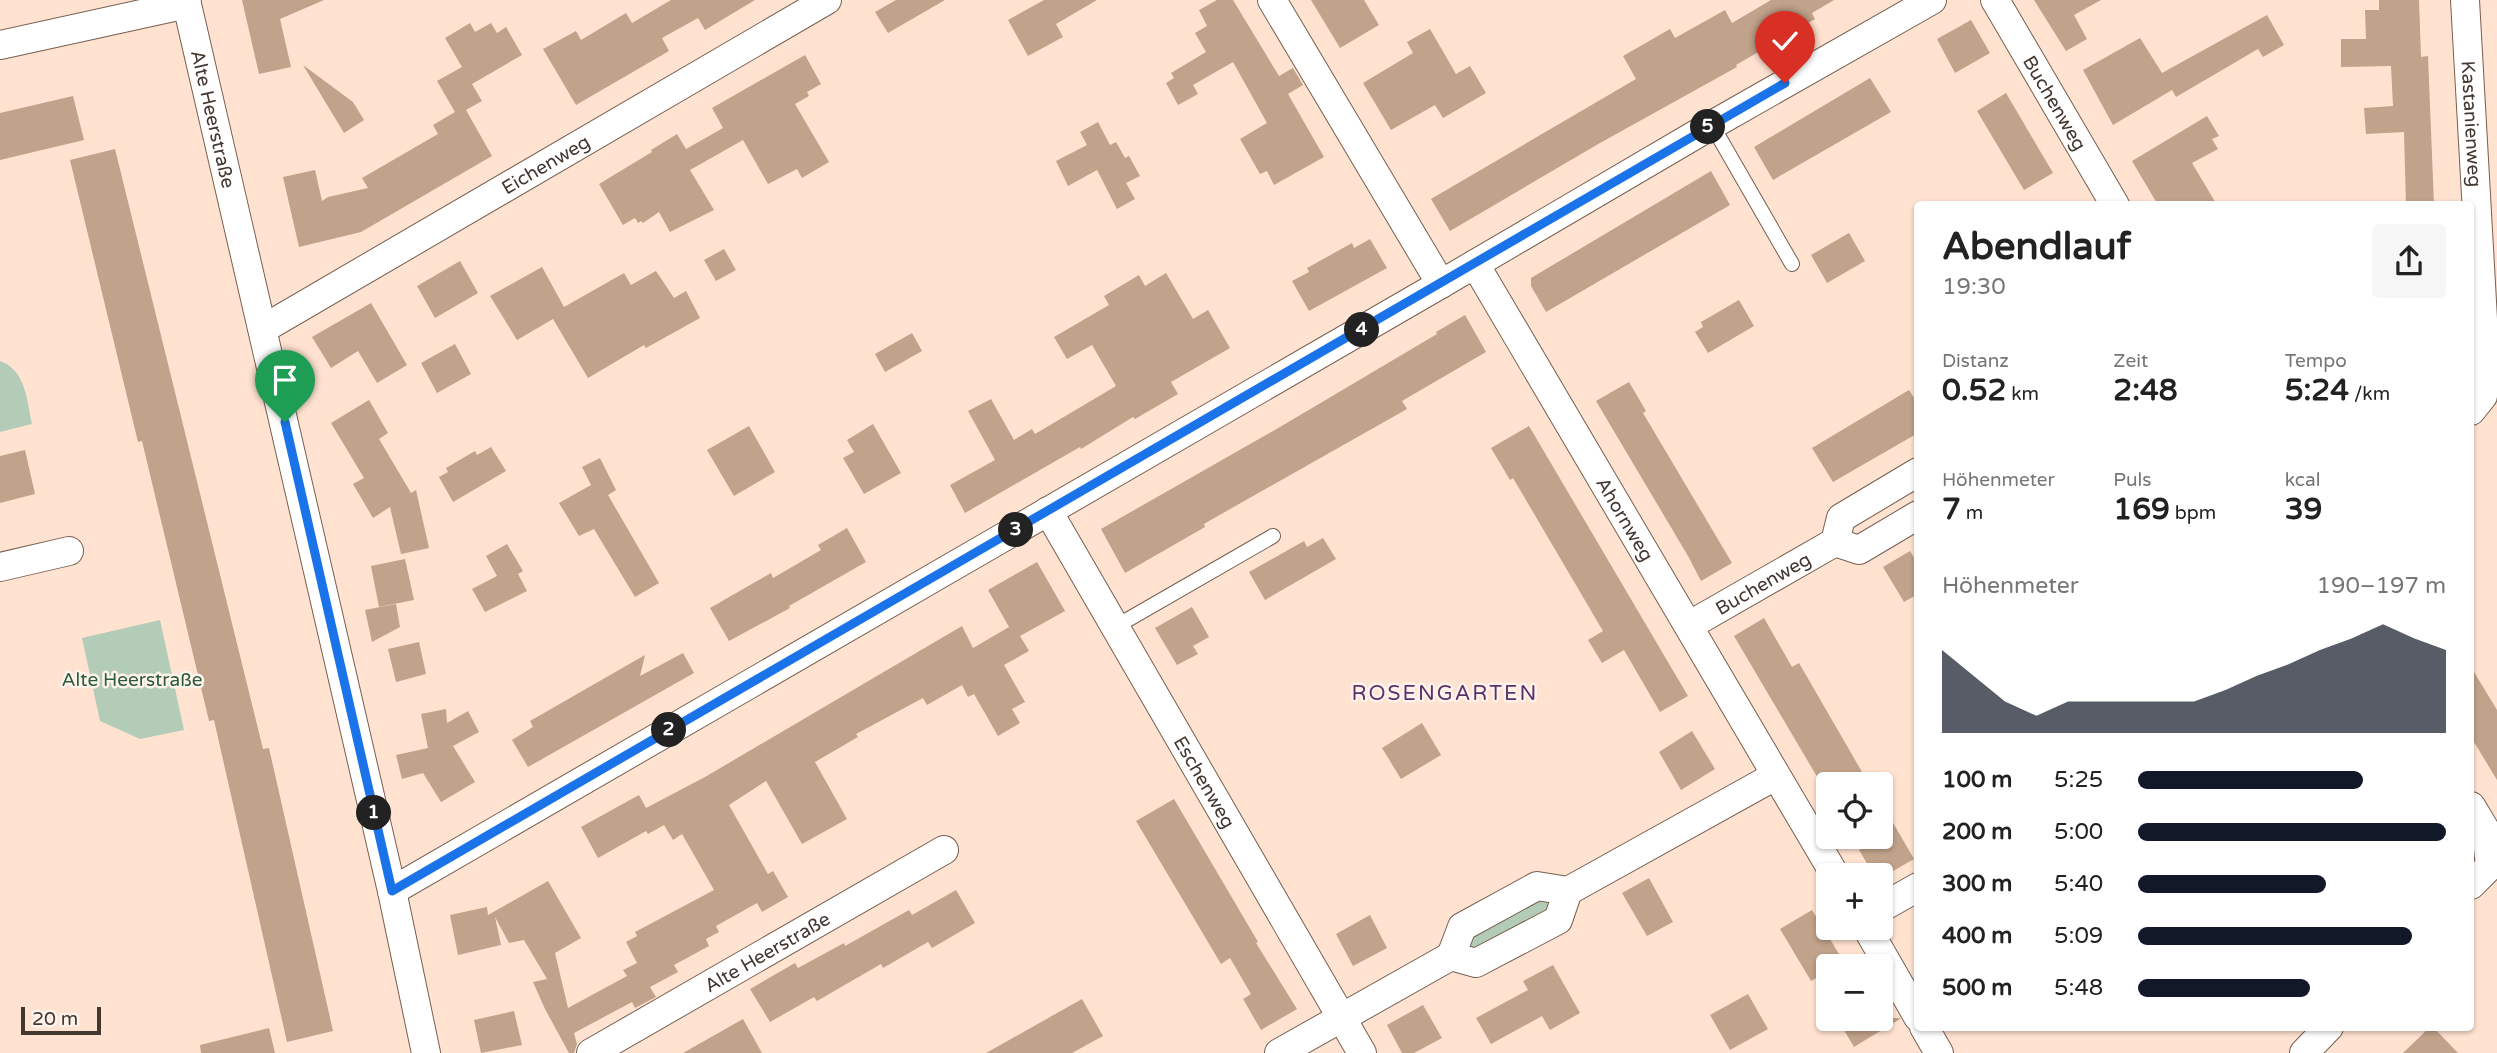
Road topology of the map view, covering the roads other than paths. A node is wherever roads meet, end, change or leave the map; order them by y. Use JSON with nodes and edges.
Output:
{"nodes":[{"id":1,"x":827,"y":0,"type":"edge"},
{"id":2,"x":1272,"y":0,"type":"edge"},
{"id":3,"x":1932,"y":0,"type":"edge"},
{"id":4,"x":1995,"y":0,"type":"edge"},
{"id":5,"x":2465,"y":0,"type":"edge"},
{"id":6,"x":187,"y":2,"type":"edge"},
{"id":7,"x":0,"y":45,"type":"edge"},
{"id":8,"x":1712,"y":125,"type":"junction"},
{"id":9,"x":2113,"y":201,"type":"edge"},
{"id":10,"x":1475,"y":264,"type":"junction"},
{"id":11,"x":1792,"y":264,"type":"dead end"},
{"id":12,"x":1441,"y":285,"type":"junction"},
{"id":13,"x":263,"y":329,"type":"junction"},
{"id":14,"x":2474,"y":407,"type":"edge"},
{"id":15,"x":1914,"y":474,"type":"edge"},
{"id":16,"x":1048,"y":511,"type":"junction"},
{"id":17,"x":1914,"y":517,"type":"edge"},
{"id":18,"x":1273,"y":536,"type":"dead end"},
{"id":19,"x":1835,"y":542,"type":"junction"},
{"id":20,"x":69,"y":551,"type":"dead end"},
{"id":21,"x":0,"y":567,"type":"edge"},
{"id":22,"x":1690,"y":625,"type":"junction"},
{"id":23,"x":1115,"y":627,"type":"junction"},
{"id":24,"x":1775,"y":776,"type":"junction"},
{"id":25,"x":2474,"y":811,"type":"edge"},
{"id":26,"x":944,"y":850,"type":"dead end"},
{"id":27,"x":1828,"y":863,"type":"edge"},
{"id":28,"x":2486,"y":869,"type":"edge"},
{"id":29,"x":1914,"y":889,"type":"edge"},
{"id":30,"x":392,"y":891,"type":"junction"},
{"id":31,"x":1568,"y":891,"type":"junction"},
{"id":32,"x":1893,"y":901,"type":"edge"},
{"id":33,"x":1874,"y":940,"type":"edge"},
{"id":34,"x":1451,"y":956,"type":"junction"},
{"id":35,"x":1914,"y":1010,"type":"edge"},
{"id":36,"x":1342,"y":1018,"type":"junction"},
{"id":37,"x":1926,"y":1031,"type":"edge"},
{"id":38,"x":2325,"y":1031,"type":"edge"},
{"id":39,"x":426,"y":1053,"type":"edge"},
{"id":40,"x":591,"y":1053,"type":"edge"},
{"id":41,"x":1279,"y":1053,"type":"edge"},
{"id":42,"x":1362,"y":1053,"type":"edge"},
{"id":43,"x":1938,"y":1053,"type":"edge"},
{"id":44,"x":2304,"y":1053,"type":"edge"}],
"edges":[{"from":1,"to":13,"type":"street","name":"Eichenweg"},
{"from":2,"to":12,"type":"street"},
{"from":3,"to":8,"type":"street"},
{"from":4,"to":9,"type":"street","name":"Buchenweg"},
{"from":5,"to":14,"type":"street","name":"Kastanienweg"},
{"from":6,"to":7,"type":"street","name":"Alte Heerstraße"},
{"from":6,"to":13,"type":"street","name":"Alte Heerstraße"},
{"from":8,"to":10,"type":"street"},
{"from":8,"to":11,"type":"lane"},
{"from":10,"to":12,"type":"street"},
{"from":10,"to":22,"type":"street","name":"Ahornweg"},
{"from":12,"to":16,"type":"street"},
{"from":13,"to":30,"type":"street","name":"Alte Heerstraße"},
{"from":15,"to":19,"type":"street"},
{"from":16,"to":23,"type":"street","name":"Eschenweg"},
{"from":16,"to":30,"type":"street"},
{"from":17,"to":19,"type":"street"},
{"from":18,"to":23,"type":"lane"},
{"from":19,"to":22,"type":"street","name":"Buchenweg"},
{"from":20,"to":21,"type":"street"},
{"from":22,"to":24,"type":"street","name":"Ahornweg"},
{"from":23,"to":36,"type":"street","name":"Eschenweg"},
{"from":24,"to":27,"type":"street","name":"Ahornweg"},
{"from":24,"to":31,"type":"street"},
{"from":25,"to":28,"type":"street"},
{"from":26,"to":40,"type":"street","name":"Alte Heerstraße"},
{"from":29,"to":32,"type":"street"},
{"from":30,"to":39,"type":"street","name":"Alte Heerstraße"},
{"from":31,"to":34,"type":"street"},
{"from":31,"to":34,"type":"street"},
{"from":33,"to":35,"type":"street"},
{"from":34,"to":36,"type":"street"},
{"from":36,"to":41,"type":"street"},
{"from":36,"to":42,"type":"street","name":"Eschenweg"},
{"from":37,"to":43,"type":"street"},
{"from":38,"to":44,"type":"street"}]}
